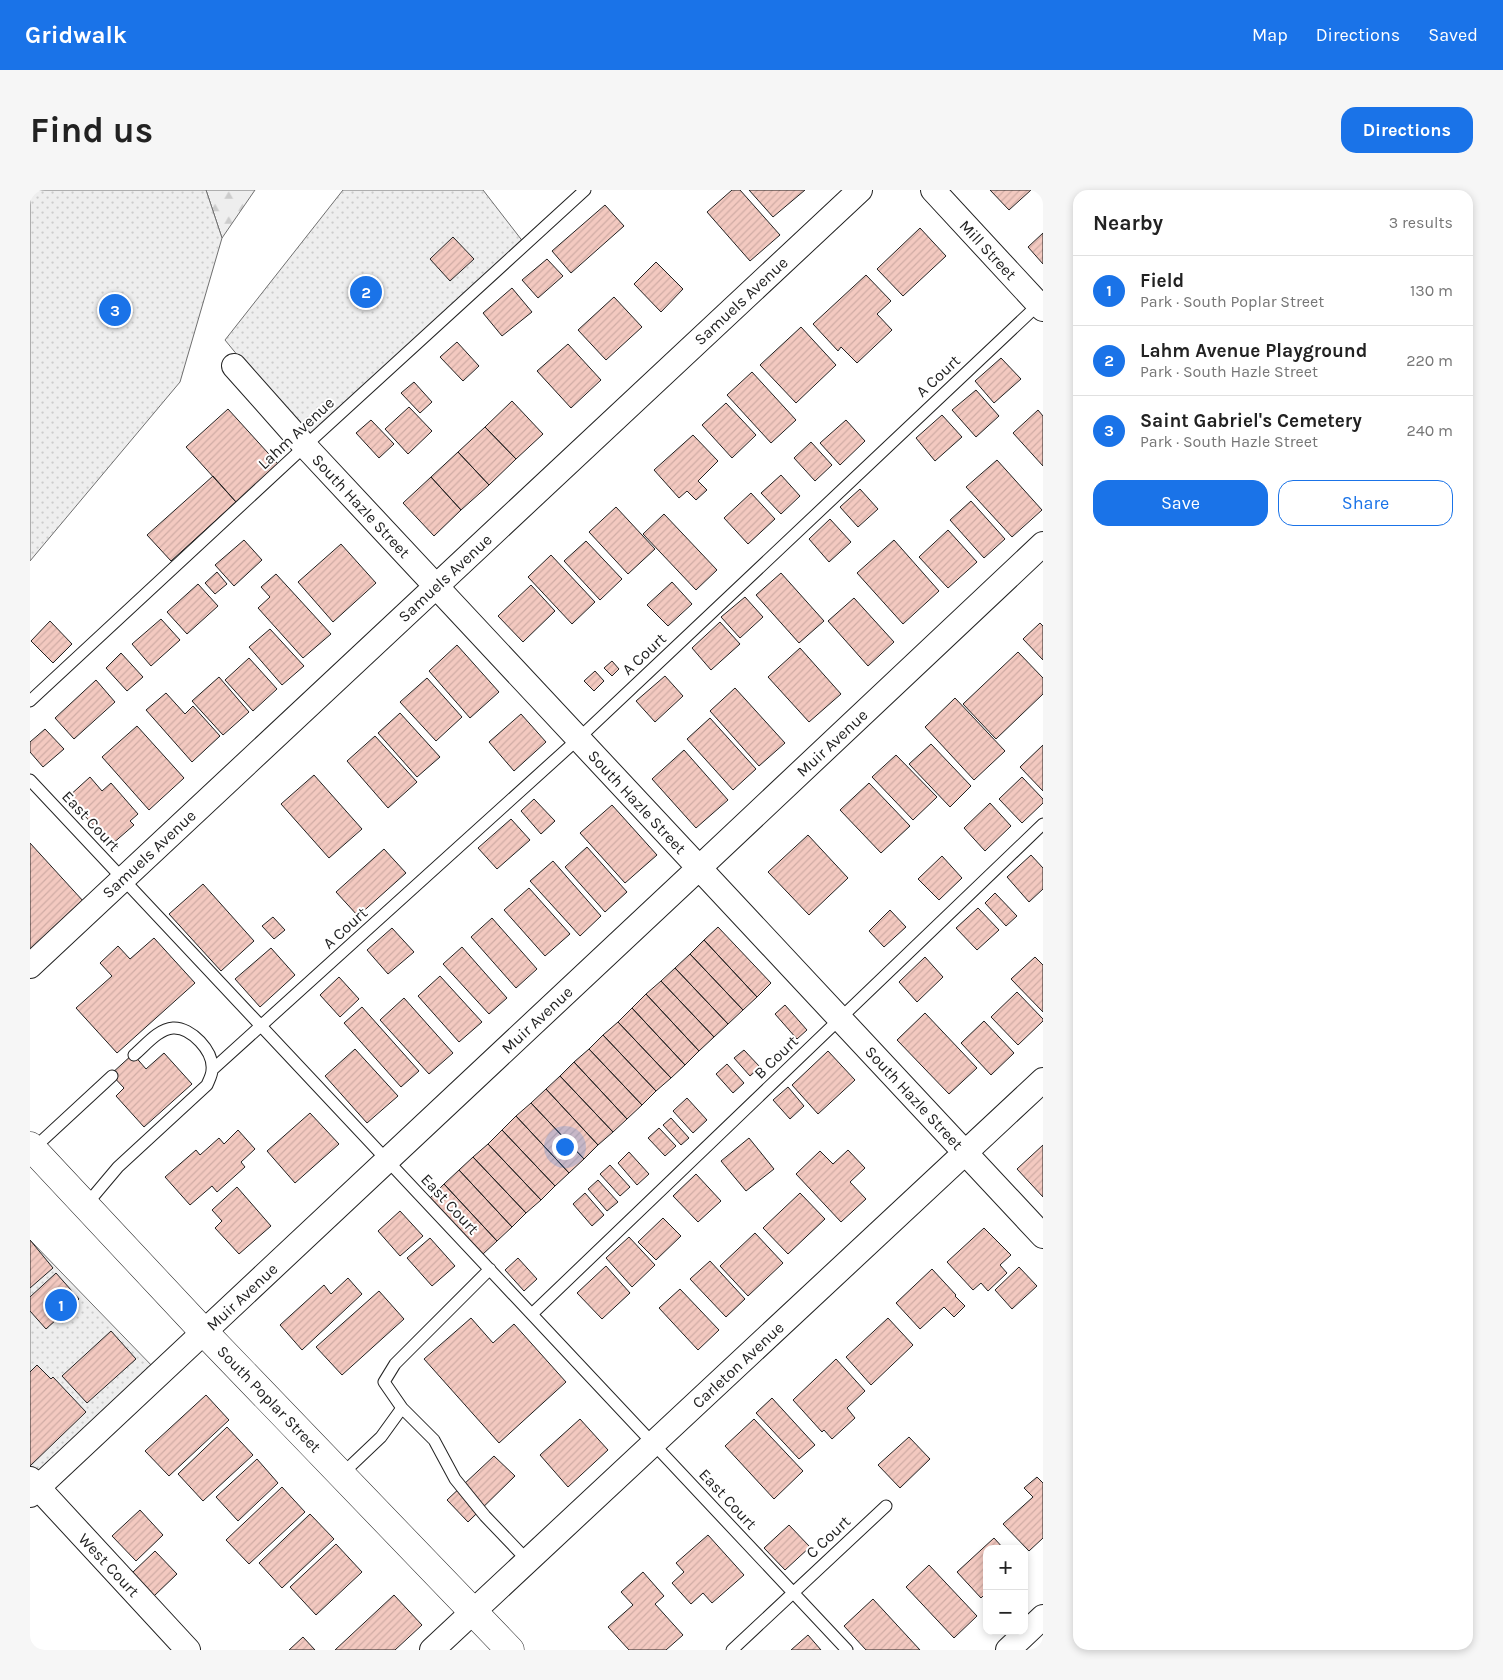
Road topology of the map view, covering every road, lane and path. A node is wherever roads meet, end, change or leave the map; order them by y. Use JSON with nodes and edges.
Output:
{"nodes":[{"id":1,"x":585,"y":190,"type":"edge"},
{"id":2,"x":860,"y":190,"type":"edge"},
{"id":3,"x":932,"y":190,"type":"edge"},
{"id":4,"x":1041,"y":304,"type":"edge"},
{"id":5,"x":234,"y":366,"type":"dead end"},
{"id":6,"x":305,"y":446,"type":"junction"},
{"id":7,"x":1043,"y":544,"type":"edge"},
{"id":8,"x":436,"y":586,"type":"junction"},
{"id":9,"x":30,"y":701,"type":"edge"},
{"id":10,"x":578,"y":739,"type":"junction"},
{"id":11,"x":30,"y":780,"type":"edge"},
{"id":12,"x":1043,"y":824,"type":"edge"},
{"id":13,"x":699,"y":868,"type":"junction"},
{"id":14,"x":123,"y":879,"type":"junction"},
{"id":15,"x":30,"y":966,"type":"edge"},
{"id":16,"x":839,"y":1018,"type":"junction"},
{"id":17,"x":261,"y":1026,"type":"junction"},
{"id":18,"x":134,"y":1055,"type":"dead end"},
{"id":19,"x":212,"y":1070,"type":"junction"},
{"id":20,"x":112,"y":1076,"type":"dead end"},
{"id":21,"x":1043,"y":1080,"type":"edge"},
{"id":22,"x":31,"y":1147,"type":"edge"},
{"id":23,"x":966,"y":1153,"type":"junction"},
{"id":24,"x":388,"y":1160,"type":"junction"},
{"id":25,"x":86,"y":1205,"type":"junction"},
{"id":26,"x":1043,"y":1236,"type":"edge"},
{"id":27,"x":490,"y":1269,"type":"junction"},
{"id":28,"x":532,"y":1314,"type":"junction"},
{"id":29,"x":204,"y":1332,"type":"junction"},
{"id":30,"x":402,"y":1408,"type":"junction"},
{"id":31,"x":653,"y":1444,"type":"junction"},
{"id":32,"x":341,"y":1475,"type":"junction"},
{"id":33,"x":33,"y":1487,"type":"edge"},
{"id":34,"x":886,"y":1506,"type":"dead end"},
{"id":35,"x":528,"y":1561,"type":"junction"},
{"id":36,"x":793,"y":1592,"type":"junction"},
{"id":37,"x":474,"y":1611,"type":"junction"},
{"id":38,"x":1043,"y":1617,"type":"edge"},
{"id":39,"x":180,"y":1647,"type":"edge"},
{"id":40,"x":432,"y":1650,"type":"edge"},
{"id":41,"x":510,"y":1650,"type":"edge"},
{"id":42,"x":732,"y":1650,"type":"edge"},
{"id":43,"x":847,"y":1650,"type":"edge"},
{"id":44,"x":1008,"y":1650,"type":"edge"}],
"edges":[{"from":1,"to":6,"type":"lane","name":"Lahm Avenue"},
{"from":2,"to":8,"type":"street","name":"Samuels Avenue"},
{"from":3,"to":4,"type":"street","name":"Mill Street"},
{"from":4,"to":10,"type":"lane","name":"A Court"},
{"from":5,"to":6,"type":"street","name":"South Hazle Street"},
{"from":6,"to":8,"type":"street","name":"South Hazle Street"},
{"from":6,"to":9,"type":"lane","name":"Lahm Avenue"},
{"from":7,"to":13,"type":"street","name":"Muir Avenue"},
{"from":8,"to":10,"type":"street","name":"South Hazle Street"},
{"from":8,"to":14,"type":"street","name":"Samuels Avenue"},
{"from":10,"to":13,"type":"street","name":"South Hazle Street"},
{"from":10,"to":17,"type":"lane","name":"A Court"},
{"from":11,"to":14,"type":"lane","name":"East Court"},
{"from":12,"to":16,"type":"lane","name":"B Court"},
{"from":13,"to":16,"type":"street","name":"South Hazle Street"},
{"from":13,"to":24,"type":"street","name":"Muir Avenue"},
{"from":14,"to":15,"type":"street","name":"Samuels Avenue"},
{"from":14,"to":17,"type":"lane","name":"East Court"},
{"from":16,"to":23,"type":"street","name":"South Hazle Street"},
{"from":16,"to":28,"type":"lane","name":"B Court"},
{"from":17,"to":19,"type":"lane","name":"A Court"},
{"from":17,"to":24,"type":"lane","name":"East Court"},
{"from":18,"to":19,"type":"lane"},
{"from":19,"to":25,"type":"lane","name":"A Court"},
{"from":20,"to":22,"type":"lane"},
{"from":21,"to":23,"type":"street","name":"Carleton Avenue"},
{"from":22,"to":25,"type":"main road","name":"South Poplar Street"},
{"from":23,"to":26,"type":"street","name":"South Hazle Street"},
{"from":23,"to":31,"type":"street","name":"Carleton Avenue"},
{"from":24,"to":27,"type":"lane","name":"East Court"},
{"from":24,"to":29,"type":"street","name":"Muir Avenue"},
{"from":25,"to":29,"type":"main road","name":"South Poplar Street"},
{"from":27,"to":28,"type":"lane","name":"East Court"},
{"from":27,"to":30,"type":"lane"},
{"from":28,"to":31,"type":"lane","name":"East Court"},
{"from":29,"to":32,"type":"main road","name":"South Poplar Street"},
{"from":29,"to":33,"type":"street","name":"Muir Avenue"},
{"from":30,"to":32,"type":"lane"},
{"from":30,"to":35,"type":"lane"},
{"from":31,"to":35,"type":"street","name":"Carleton Avenue"},
{"from":31,"to":36,"type":"lane","name":"East Court"},
{"from":32,"to":37,"type":"main road","name":"South Poplar Street"},
{"from":33,"to":39,"type":"street","name":"West Court"},
{"from":34,"to":36,"type":"lane","name":"C Court"},
{"from":35,"to":37,"type":"street","name":"Carleton Avenue"},
{"from":36,"to":42,"type":"lane","name":"C Court"},
{"from":36,"to":43,"type":"lane","name":"East Court"},
{"from":37,"to":40,"type":"street","name":"Carleton Avenue"},
{"from":37,"to":41,"type":"main road","name":"South Poplar Street"},
{"from":38,"to":44,"type":"street"}]}
